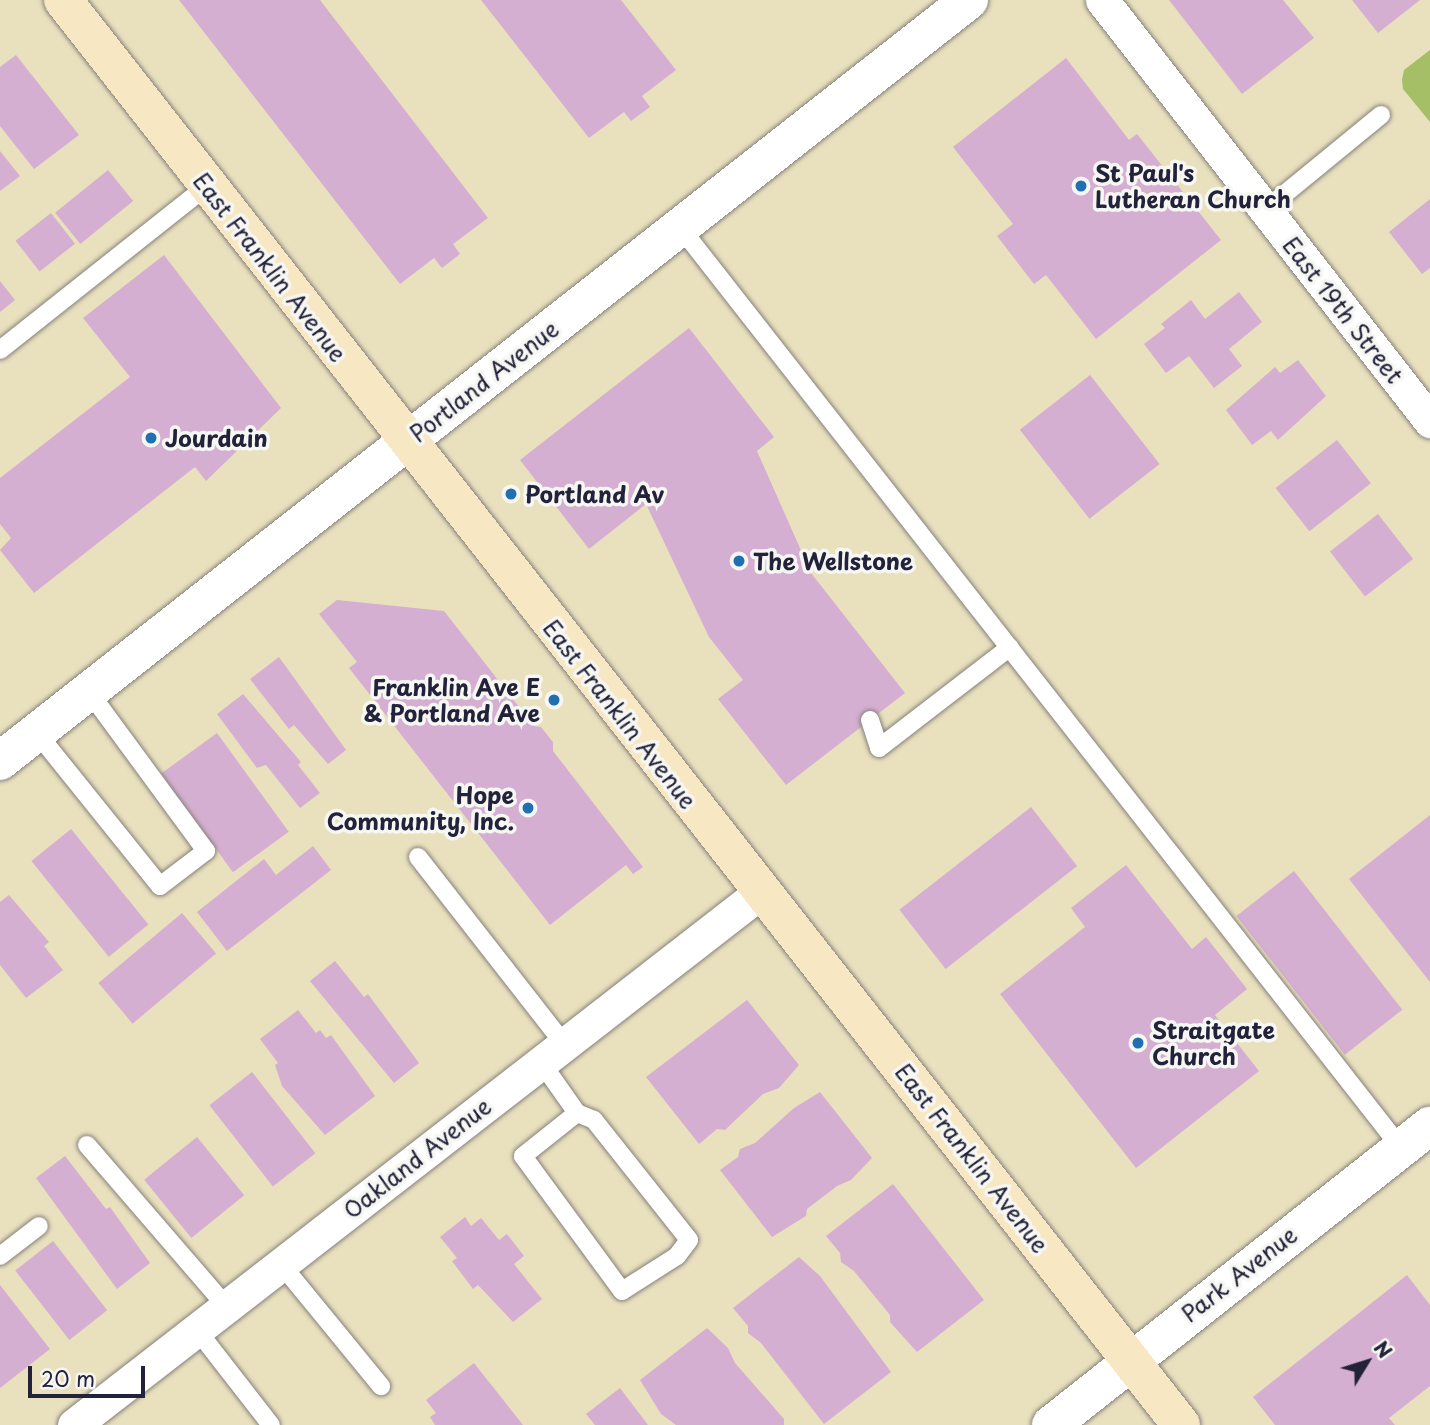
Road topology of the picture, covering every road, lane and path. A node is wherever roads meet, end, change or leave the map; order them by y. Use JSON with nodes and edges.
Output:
{"nodes":[{"id":1,"x":62,"y":0,"type":"edge"},
{"id":2,"x":969,"y":0,"type":"edge"},
{"id":3,"x":1102,"y":0,"type":"edge"},
{"id":4,"x":1381,"y":115,"type":"dead end"},
{"id":5,"x":207,"y":186,"type":"junction"},
{"id":6,"x":1265,"y":210,"type":"junction"},
{"id":7,"x":680,"y":227,"type":"junction"},
{"id":8,"x":0,"y":350,"type":"edge"},
{"id":9,"x":1430,"y":421,"type":"edge"},
{"id":10,"x":406,"y":442,"type":"junction"},
{"id":11,"x":1010,"y":647,"type":"junction"},
{"id":12,"x":89,"y":692,"type":"junction"},
{"id":13,"x":870,"y":720,"type":"dead end"},
{"id":14,"x":37,"y":733,"type":"junction"},
{"id":15,"x":0,"y":761,"type":"edge"},
{"id":16,"x":418,"y":857,"type":"dead end"},
{"id":17,"x":761,"y":892,"type":"junction"},
{"id":18,"x":552,"y":1053,"type":"junction"},
{"id":19,"x":578,"y":1113,"type":"junction"},
{"id":20,"x":1416,"y":1137,"type":"edge"},
{"id":21,"x":87,"y":1145,"type":"dead end"},
{"id":22,"x":39,"y":1226,"type":"dead end"},
{"id":23,"x":0,"y":1256,"type":"edge"},
{"id":24,"x":281,"y":1264,"type":"junction"},
{"id":25,"x":227,"y":1307,"type":"junction"},
{"id":26,"x":197,"y":1330,"type":"junction"},
{"id":27,"x":1131,"y":1362,"type":"junction"},
{"id":28,"x":381,"y":1387,"type":"dead end"},
{"id":29,"x":92,"y":1420,"type":"edge"},
{"id":30,"x":271,"y":1425,"type":"edge"},
{"id":31,"x":1051,"y":1425,"type":"edge"},
{"id":32,"x":1181,"y":1425,"type":"edge"}],
"edges":[{"from":1,"to":5,"type":"main road","name":"East Franklin Avenue"},
{"from":2,"to":7,"type":"street","name":"Portland Avenue"},
{"from":3,"to":6,"type":"street","name":"East 19th Street"},
{"from":4,"to":6,"type":"lane"},
{"from":5,"to":8,"type":"lane"},
{"from":5,"to":10,"type":"main road","name":"East Franklin Avenue"},
{"from":6,"to":9,"type":"street","name":"East 19th Street"},
{"from":7,"to":10,"type":"street","name":"Portland Avenue"},
{"from":7,"to":11,"type":"lane"},
{"from":10,"to":12,"type":"street","name":"Portland Avenue"},
{"from":10,"to":17,"type":"main road","name":"East Franklin Avenue"},
{"from":11,"to":13,"type":"lane"},
{"from":11,"to":20,"type":"lane"},
{"from":12,"to":14,"type":"street","name":"Portland Avenue"},
{"from":12,"to":14,"type":"lane"},
{"from":14,"to":15,"type":"street","name":"Portland Avenue"},
{"from":16,"to":18,"type":"lane"},
{"from":17,"to":18,"type":"street","name":"Oakland Avenue"},
{"from":17,"to":27,"type":"main road","name":"East Franklin Avenue"},
{"from":18,"to":19,"type":"lane"},
{"from":18,"to":24,"type":"street","name":"Oakland Avenue"},
{"from":19,"to":19,"type":"lane"},
{"from":20,"to":27,"type":"street","name":"Park Avenue"},
{"from":21,"to":25,"type":"lane"},
{"from":22,"to":23,"type":"lane"},
{"from":24,"to":25,"type":"street","name":"Oakland Avenue"},
{"from":24,"to":28,"type":"lane"},
{"from":25,"to":26,"type":"street","name":"Oakland Avenue"},
{"from":26,"to":29,"type":"street","name":"Oakland Avenue"},
{"from":26,"to":30,"type":"lane"},
{"from":27,"to":31,"type":"street","name":"Park Avenue"},
{"from":27,"to":32,"type":"main road","name":"East Franklin Avenue"}]}
